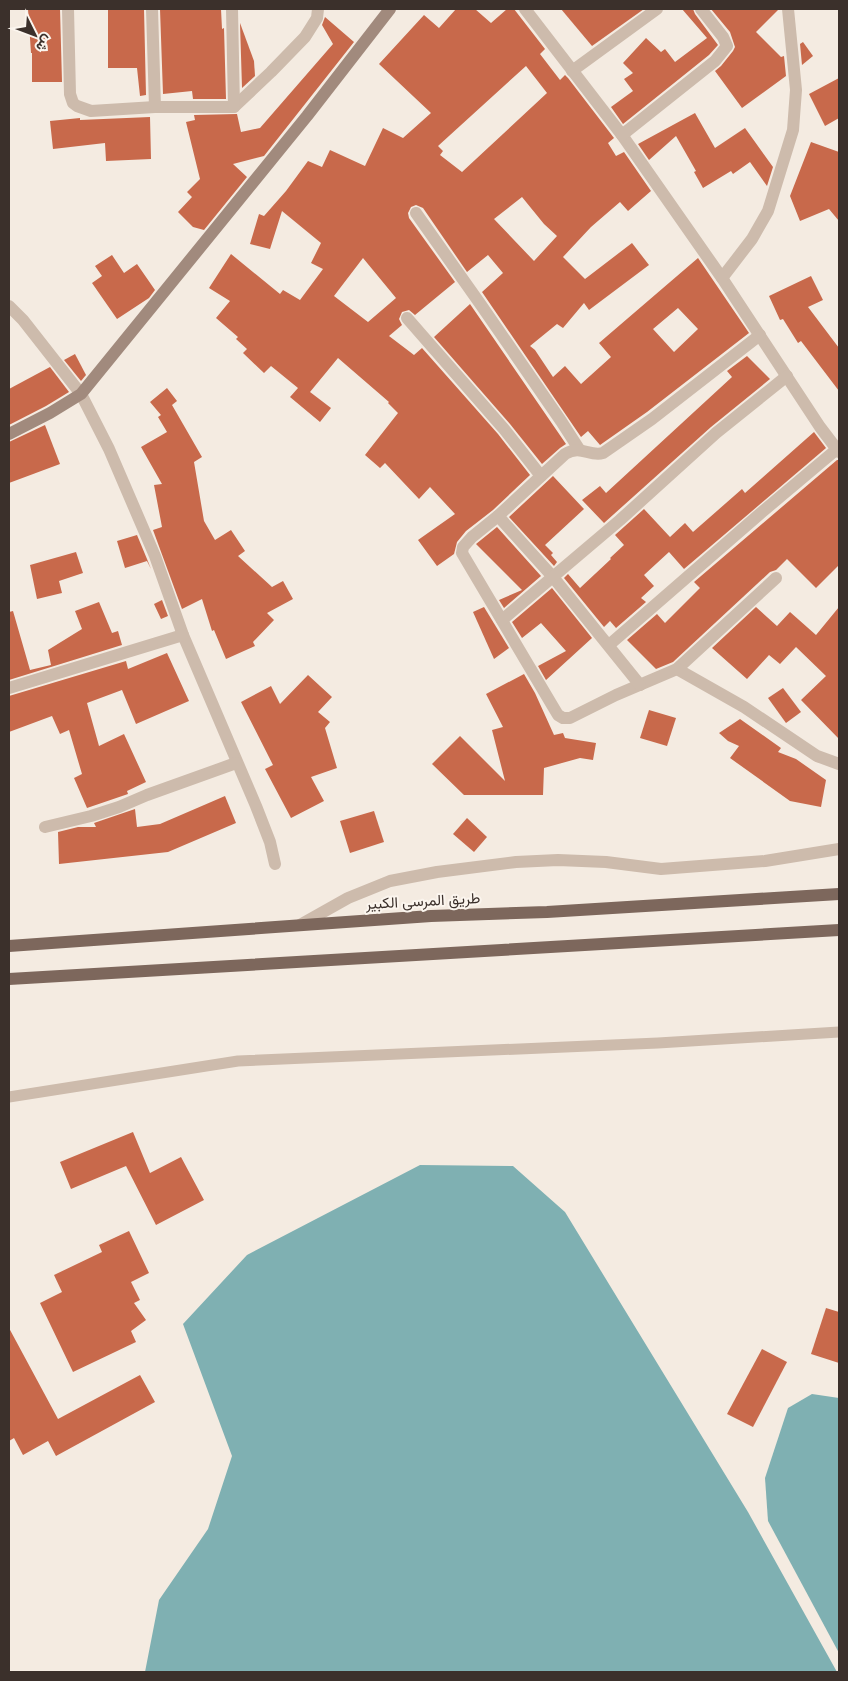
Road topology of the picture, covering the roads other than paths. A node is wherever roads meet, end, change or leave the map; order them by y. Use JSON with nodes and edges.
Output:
{"nodes":[{"id":1,"x":68,"y":9,"type":"edge"},
{"id":2,"x":152,"y":9,"type":"edge"},
{"id":3,"x":232,"y":9,"type":"edge"},
{"id":4,"x":318,"y":9,"type":"edge"},
{"id":5,"x":390,"y":9,"type":"edge"},
{"id":6,"x":525,"y":9,"type":"edge"},
{"id":7,"x":657,"y":9,"type":"edge"},
{"id":8,"x":701,"y":9,"type":"edge"},
{"id":9,"x":788,"y":9,"type":"edge"},
{"id":10,"x":572,"y":71,"type":"junction"},
{"id":11,"x":155,"y":106,"type":"junction"},
{"id":12,"x":234,"y":108,"type":"junction"},
{"id":13,"x":622,"y":135,"type":"junction"},
{"id":14,"x":416,"y":213,"type":"dead end"},
{"id":15,"x":722,"y":278,"type":"junction"},
{"id":16,"x":9,"y":306,"type":"edge"},
{"id":17,"x":407,"y":318,"type":"dead end"},
{"id":18,"x":760,"y":335,"type":"junction"},
{"id":19,"x":787,"y":376,"type":"junction"},
{"id":20,"x":81,"y":394,"type":"junction"},
{"id":21,"x":9,"y":434,"type":"edge"},
{"id":22,"x":579,"y":449,"type":"junction"},
{"id":23,"x":838,"y":450,"type":"edge"},
{"id":24,"x":541,"y":476,"type":"junction"},
{"id":25,"x":498,"y":516,"type":"junction"},
{"id":26,"x":553,"y":577,"type":"junction"},
{"id":27,"x":776,"y":578,"type":"dead end"},
{"id":28,"x":502,"y":620,"type":"junction"},
{"id":29,"x":183,"y":636,"type":"junction"},
{"id":30,"x":609,"y":645,"type":"junction"},
{"id":31,"x":677,"y":669,"type":"junction"},
{"id":32,"x":640,"y":685,"type":"junction"},
{"id":33,"x":9,"y":688,"type":"edge"},
{"id":34,"x":236,"y":763,"type":"junction"},
{"id":35,"x":839,"y":764,"type":"edge"},
{"id":36,"x":46,"y":827,"type":"dead end"},
{"id":37,"x":839,"y":849,"type":"edge"},
{"id":38,"x":275,"y":864,"type":"dead end"},
{"id":39,"x":839,"y":894,"type":"edge"},
{"id":40,"x":300,"y":925,"type":"junction"},
{"id":41,"x":839,"y":930,"type":"edge"},
{"id":42,"x":9,"y":946,"type":"edge"},
{"id":43,"x":9,"y":980,"type":"edge"},
{"id":44,"x":839,"y":1032,"type":"edge"},
{"id":45,"x":9,"y":1096,"type":"edge"}],
"edges":[{"from":1,"to":11,"type":"street"},
{"from":2,"to":11,"type":"street"},
{"from":3,"to":12,"type":"street"},
{"from":4,"to":12,"type":"street"},
{"from":5,"to":20,"type":"main road"},
{"from":6,"to":10,"type":"street"},
{"from":7,"to":10,"type":"street"},
{"from":8,"to":13,"type":"street"},
{"from":9,"to":15,"type":"street"},
{"from":10,"to":13,"type":"street"},
{"from":11,"to":12,"type":"street"},
{"from":13,"to":15,"type":"street"},
{"from":14,"to":22,"type":"street"},
{"from":15,"to":18,"type":"street"},
{"from":16,"to":20,"type":"street"},
{"from":17,"to":24,"type":"street"},
{"from":18,"to":19,"type":"street"},
{"from":18,"to":22,"type":"street"},
{"from":19,"to":23,"type":"street"},
{"from":19,"to":26,"type":"street"},
{"from":20,"to":21,"type":"main road"},
{"from":20,"to":29,"type":"street"},
{"from":22,"to":24,"type":"street"},
{"from":23,"to":30,"type":"street"},
{"from":24,"to":25,"type":"street"},
{"from":25,"to":26,"type":"street"},
{"from":25,"to":28,"type":"street"},
{"from":26,"to":28,"type":"street"},
{"from":26,"to":30,"type":"street"},
{"from":27,"to":31,"type":"street"},
{"from":28,"to":32,"type":"street"},
{"from":29,"to":33,"type":"street"},
{"from":29,"to":34,"type":"street"},
{"from":30,"to":32,"type":"street"},
{"from":31,"to":32,"type":"street"},
{"from":31,"to":35,"type":"street"},
{"from":34,"to":36,"type":"street"},
{"from":34,"to":38,"type":"street"},
{"from":37,"to":40,"type":"street"},
{"from":39,"to":40,"type":"main road","name":"طريق المرسى الكبير"},
{"from":40,"to":42,"type":"main road","name":"طريق المرسى الكبير"},
{"from":41,"to":43,"type":"main road"},
{"from":44,"to":45,"type":"lane"}]}
